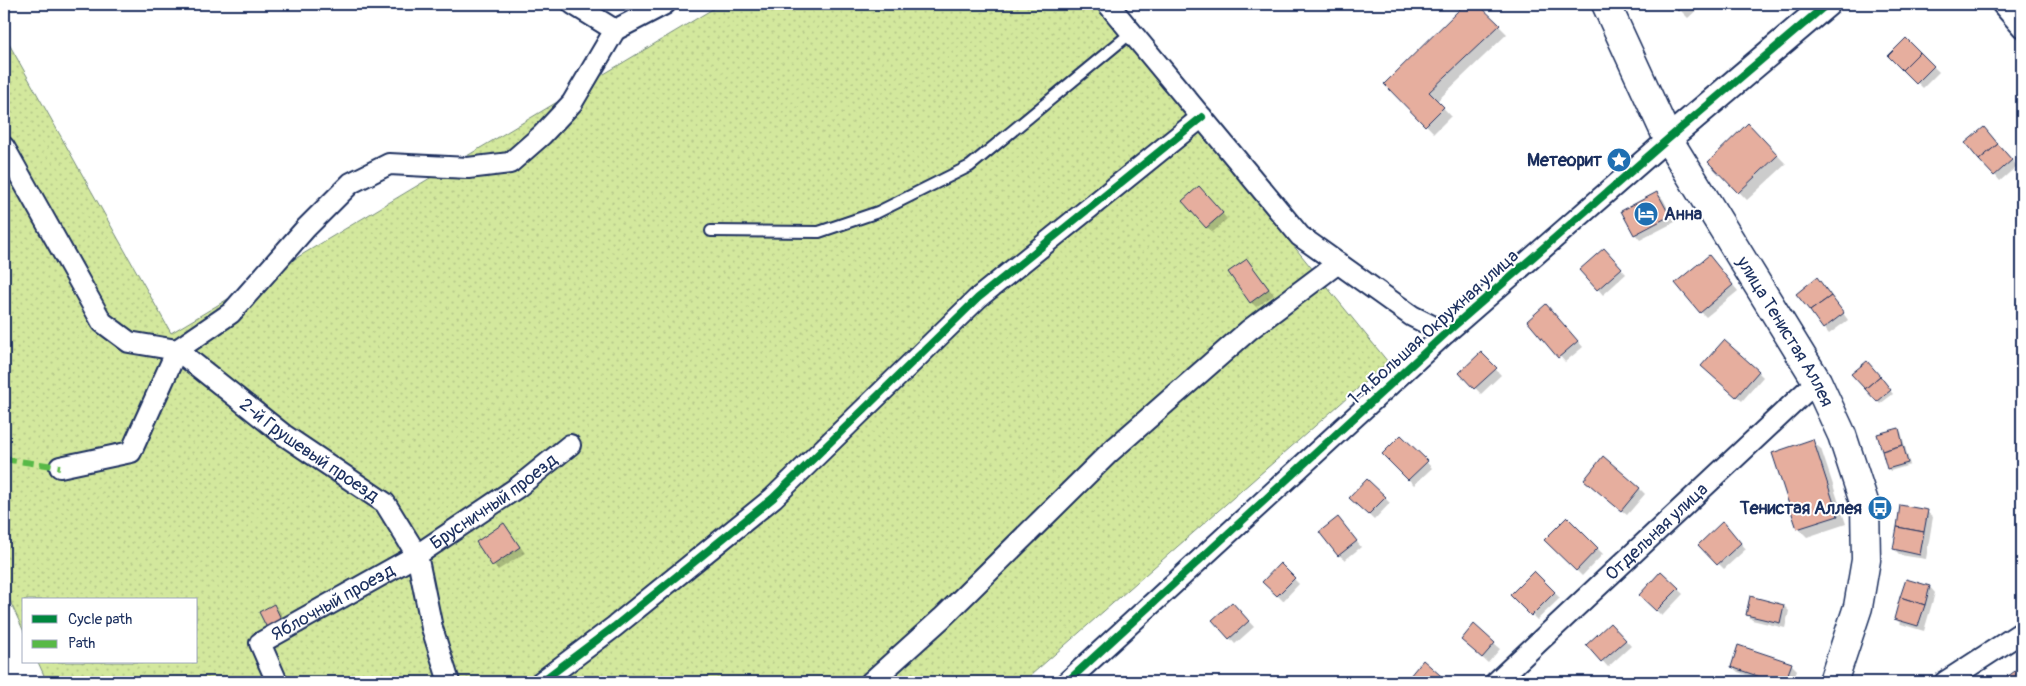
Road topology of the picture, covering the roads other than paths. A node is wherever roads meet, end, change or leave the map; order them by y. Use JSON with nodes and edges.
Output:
{"nodes":[{"id":1,"x":573,"y":4,"type":"edge"},
{"id":2,"x":665,"y":4,"type":"edge"},
{"id":3,"x":1108,"y":4,"type":"edge"},
{"id":4,"x":1606,"y":4,"type":"edge"},
{"id":5,"x":1827,"y":4,"type":"edge"},
{"id":6,"x":2002,"y":4,"type":"edge"},
{"id":7,"x":2022,"y":27,"type":"edge"},
{"id":8,"x":615,"y":30,"type":"junction"},
{"id":9,"x":1132,"y":32,"type":"junction"},
{"id":10,"x":1202,"y":116,"type":"junction"},
{"id":11,"x":1668,"y":139,"type":"junction"},
{"id":12,"x":4,"y":147,"type":"edge"},
{"id":13,"x":711,"y":231,"type":"dead end"},
{"id":14,"x":1338,"y":263,"type":"junction"},
{"id":15,"x":1446,"y":333,"type":"junction"},
{"id":16,"x":177,"y":350,"type":"junction"},
{"id":17,"x":1816,"y":381,"type":"junction"},
{"id":18,"x":570,"y":445,"type":"dead end"},
{"id":19,"x":60,"y":467,"type":"dead end"},
{"id":20,"x":417,"y":555,"type":"junction"},
{"id":21,"x":2022,"y":632,"type":"edge"},
{"id":22,"x":277,"y":682,"type":"edge"},
{"id":23,"x":449,"y":682,"type":"edge"},
{"id":24,"x":541,"y":682,"type":"edge"},
{"id":25,"x":871,"y":682,"type":"edge"},
{"id":26,"x":1067,"y":682,"type":"edge"},
{"id":27,"x":1496,"y":682,"type":"edge"},
{"id":28,"x":1833,"y":682,"type":"edge"},
{"id":29,"x":1945,"y":682,"type":"edge"}],
"edges":[{"from":1,"to":8,"type":"street"},
{"from":2,"to":8,"type":"street"},
{"from":3,"to":9,"type":"street"},
{"from":4,"to":11,"type":"main road","name":"улица Тенистая Аллея"},
{"from":5,"to":11,"type":"street","name":"1-я Большая Окружная улица"},
{"from":6,"to":7,"type":"street"},
{"from":8,"to":16,"type":"street"},
{"from":9,"to":10,"type":"street"},
{"from":9,"to":13,"type":"lane"},
{"from":10,"to":14,"type":"street"},
{"from":10,"to":24,"type":"street"},
{"from":11,"to":15,"type":"street","name":"1-я Большая Окружная улица"},
{"from":11,"to":17,"type":"main road","name":"улица Тенистая Аллея"},
{"from":12,"to":16,"type":"street"},
{"from":14,"to":15,"type":"street"},
{"from":14,"to":25,"type":"street"},
{"from":15,"to":26,"type":"street","name":"1-я Большая Окружная улица"},
{"from":16,"to":19,"type":"street"},
{"from":16,"to":20,"type":"street","name":"2-й Грушевый проезд"},
{"from":17,"to":27,"type":"street","name":"Отдельная улица"},
{"from":17,"to":28,"type":"main road","name":"улица Тенистая Аллея"},
{"from":18,"to":20,"type":"street","name":"Брусничный проезд"},
{"from":20,"to":22,"type":"street","name":"Яблочный проезд"},
{"from":20,"to":23,"type":"street","name":"2-й Грушевый проезд"},
{"from":21,"to":29,"type":"street"}]}
